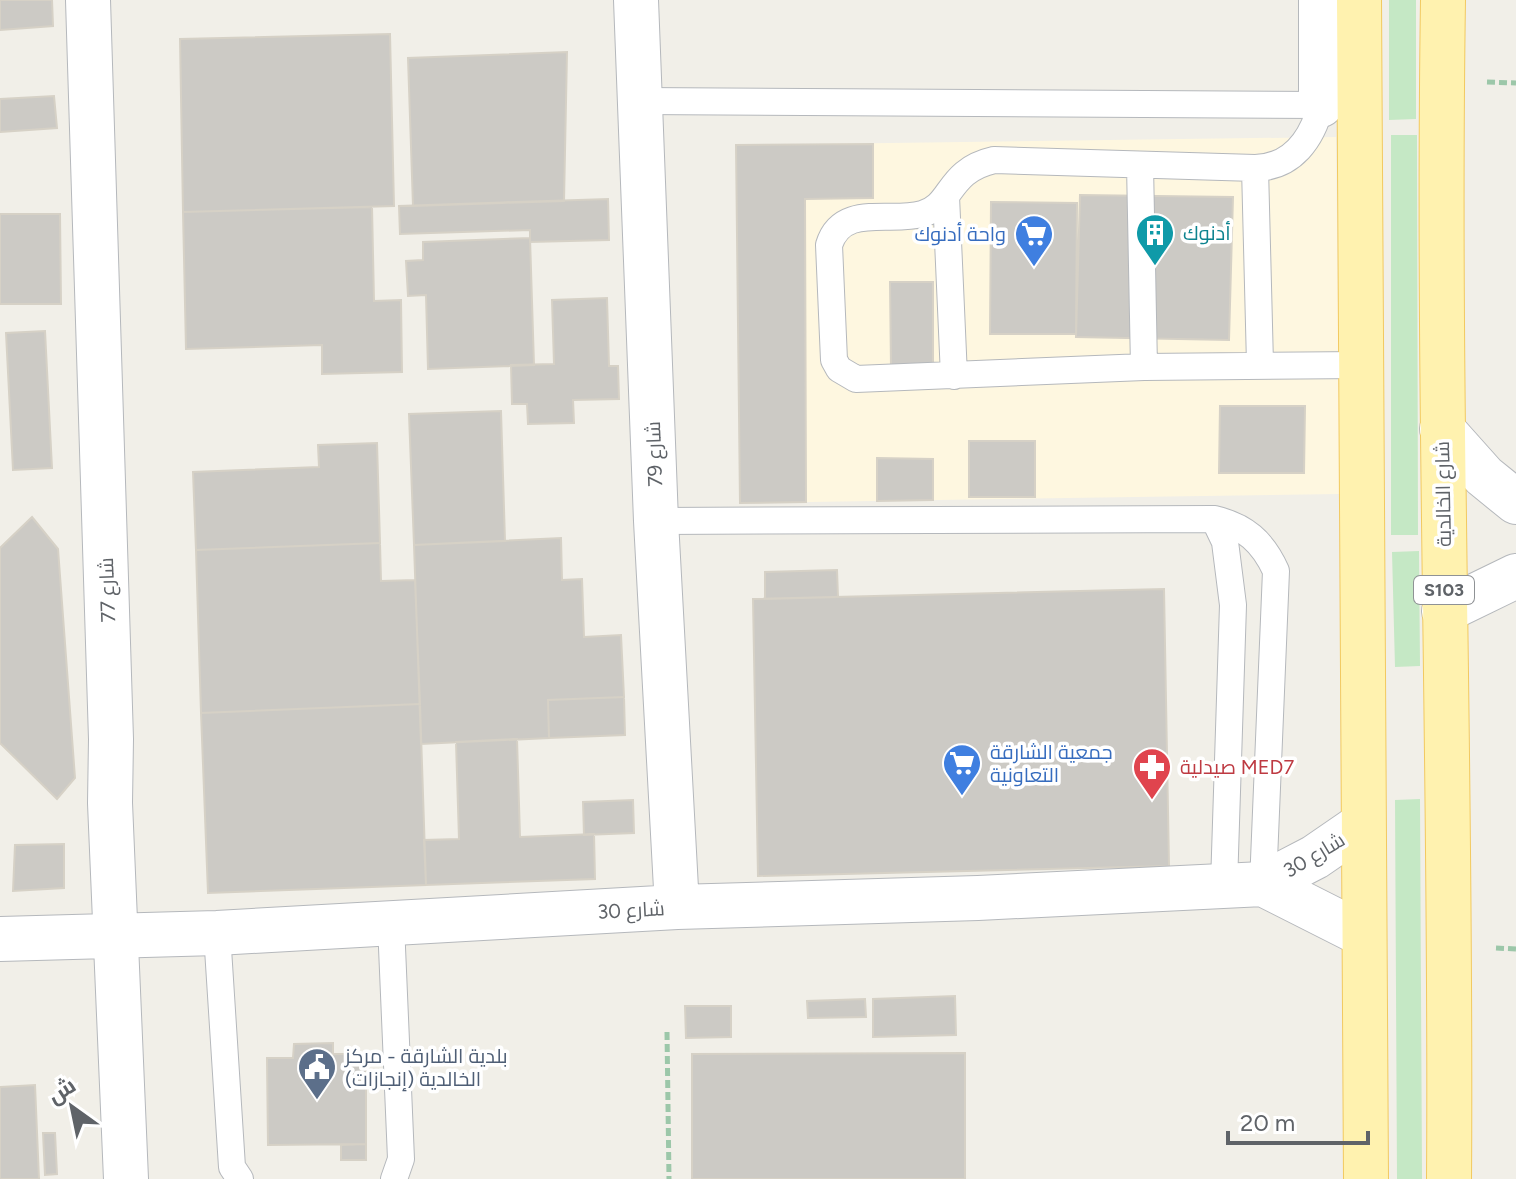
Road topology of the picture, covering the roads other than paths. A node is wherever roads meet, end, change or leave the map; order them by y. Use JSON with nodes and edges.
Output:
{"nodes":[{"id":1,"x":88,"y":0,"type":"edge"},
{"id":2,"x":636,"y":0,"type":"edge"},
{"id":3,"x":1321,"y":0,"type":"edge"},
{"id":4,"x":1359,"y":0,"type":"edge"},
{"id":5,"x":1443,"y":0,"type":"edge"},
{"id":6,"x":640,"y":101,"type":"junction"},
{"id":7,"x":1321,"y":105,"type":"junction"},
{"id":8,"x":1140,"y":165,"type":"junction"},
{"id":9,"x":1255,"y":168,"type":"junction"},
{"id":10,"x":946,"y":196,"type":"junction"},
{"id":11,"x":1260,"y":364,"type":"junction"},
{"id":12,"x":1361,"y":365,"type":"junction"},
{"id":13,"x":1144,"y":367,"type":"junction"},
{"id":14,"x":954,"y":376,"type":"junction"},
{"id":15,"x":1442,"y":429,"type":"junction"},
{"id":16,"x":1516,"y":502,"type":"edge"},
{"id":17,"x":1214,"y":519,"type":"junction"},
{"id":18,"x":656,"y":521,"type":"junction"},
{"id":19,"x":1516,"y":576,"type":"edge"},
{"id":20,"x":1444,"y":611,"type":"junction"},
{"id":21,"x":1363,"y":824,"type":"junction"},
{"id":22,"x":1244,"y":884,"type":"junction"},
{"id":23,"x":677,"y":907,"type":"junction"},
{"id":24,"x":391,"y":924,"type":"junction"},
{"id":25,"x":217,"y":933,"type":"junction"},
{"id":26,"x":1362,"y":934,"type":"junction"},
{"id":27,"x":115,"y":937,"type":"junction"},
{"id":28,"x":0,"y":939,"type":"edge"},
{"id":29,"x":126,"y":1179,"type":"edge"},
{"id":30,"x":240,"y":1179,"type":"edge"},
{"id":31,"x":394,"y":1179,"type":"edge"},
{"id":32,"x":1366,"y":1179,"type":"edge"},
{"id":33,"x":1449,"y":1179,"type":"edge"}],
"edges":[{"from":1,"to":27,"type":"street","name":"شارع 77"},
{"from":2,"to":6,"type":"street","name":"شارع 79"},
{"from":3,"to":7,"type":"street"},
{"from":4,"to":12,"type":"main road"},
{"from":5,"to":15,"type":"main road","name":"شارع الخالدية","number":"S103"},
{"from":6,"to":7,"type":"lane"},
{"from":6,"to":18,"type":"street","name":"شارع 79"},
{"from":7,"to":9,"type":"lane"},
{"from":8,"to":9,"type":"lane"},
{"from":8,"to":10,"type":"lane"},
{"from":8,"to":13,"type":"lane"},
{"from":9,"to":11,"type":"lane"},
{"from":10,"to":14,"type":"lane"},
{"from":10,"to":14,"type":"lane"},
{"from":11,"to":12,"type":"lane"},
{"from":11,"to":13,"type":"lane"},
{"from":12,"to":21,"type":"main road"},
{"from":13,"to":14,"type":"lane"},
{"from":15,"to":16,"type":"street"},
{"from":15,"to":20,"type":"main road","name":"شارع الخالدية","number":"S103"},
{"from":17,"to":18,"type":"lane"},
{"from":17,"to":22,"type":"lane"},
{"from":17,"to":22,"type":"lane"},
{"from":18,"to":23,"type":"street","name":"شارع 79"},
{"from":19,"to":20,"type":"street"},
{"from":20,"to":33,"type":"main road","name":"شارع الخالدية","number":"S103"},
{"from":21,"to":22,"type":"street","name":"شارع 30"},
{"from":21,"to":26,"type":"main road"},
{"from":22,"to":23,"type":"street","name":"شارع 30"},
{"from":22,"to":26,"type":"street","name":"شارع 30"},
{"from":23,"to":24,"type":"street","name":"شارع 30"},
{"from":24,"to":25,"type":"street","name":"شارع 30"},
{"from":24,"to":31,"type":"lane"},
{"from":25,"to":27,"type":"street","name":"شارع 30"},
{"from":25,"to":30,"type":"lane"},
{"from":26,"to":32,"type":"main road"},
{"from":27,"to":28,"type":"street","name":"شارع 30"},
{"from":27,"to":29,"type":"street","name":"شارع 77"}]}
